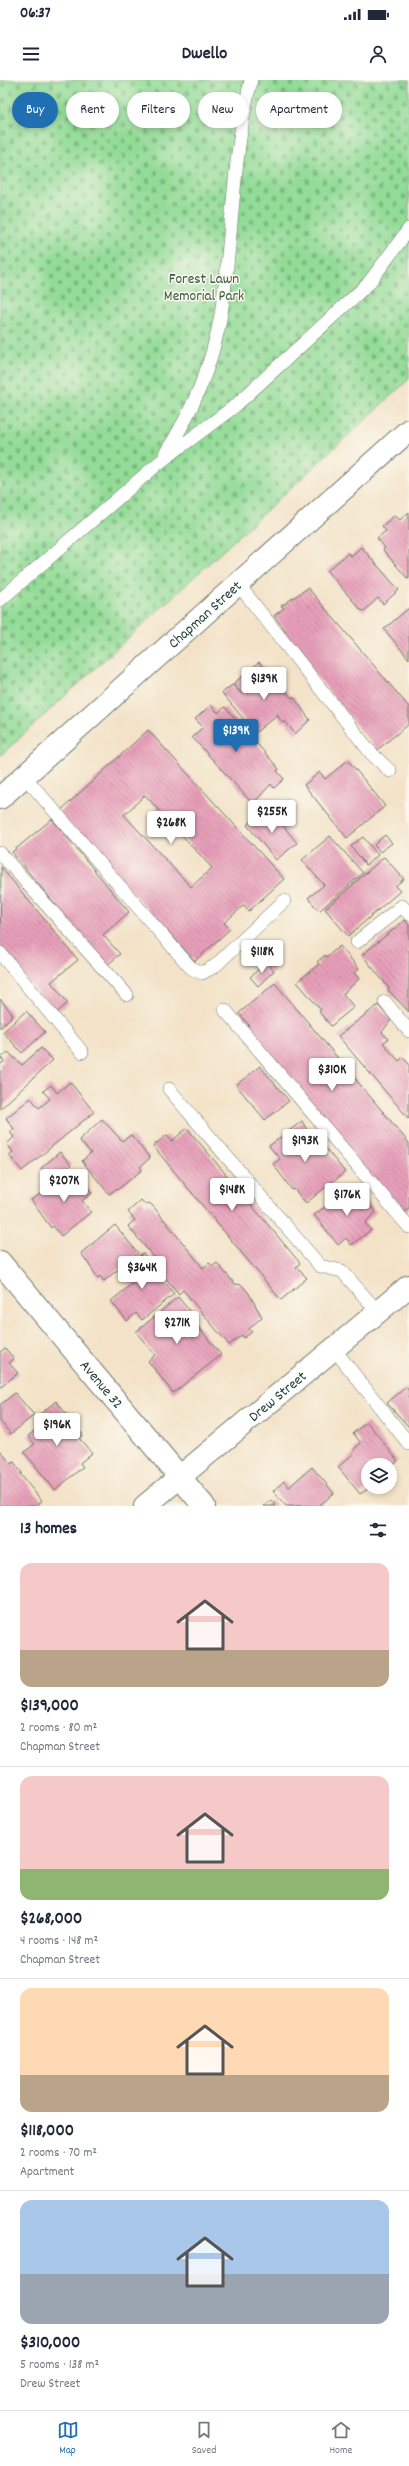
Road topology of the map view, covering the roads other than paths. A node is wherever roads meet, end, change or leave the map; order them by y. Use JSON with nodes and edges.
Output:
{"nodes":[{"id":1,"x":251,"y":80,"type":"edge"},
{"id":2,"x":409,"y":228,"type":"edge"},
{"id":3,"x":409,"y":430,"type":"edge"},
{"id":4,"x":160,"y":462,"type":"junction"},
{"id":5,"x":238,"y":584,"type":"junction"},
{"id":6,"x":0,"y":600,"type":"edge"},
{"id":7,"x":390,"y":771,"type":"dead end"},
{"id":8,"x":24,"y":776,"type":"junction"},
{"id":9,"x":0,"y":798,"type":"edge"},
{"id":10,"x":0,"y":853,"type":"edge"},
{"id":11,"x":284,"y":901,"type":"dead end"},
{"id":12,"x":409,"y":914,"type":"edge"},
{"id":13,"x":357,"y":942,"type":"dead end"},
{"id":14,"x":0,"y":953,"type":"edge"},
{"id":15,"x":127,"y":995,"type":"dead end"},
{"id":16,"x":385,"y":1002,"type":"dead end"},
{"id":17,"x":225,"y":1010,"type":"dead end"},
{"id":18,"x":409,"y":1031,"type":"edge"},
{"id":19,"x":82,"y":1052,"type":"dead end"},
{"id":20,"x":168,"y":1089,"type":"dead end"},
{"id":21,"x":409,"y":1227,"type":"edge"},
{"id":22,"x":0,"y":1262,"type":"edge"},
{"id":23,"x":409,"y":1286,"type":"edge"},
{"id":24,"x":378,"y":1312,"type":"junction"},
{"id":25,"x":334,"y":1349,"type":"junction"},
{"id":26,"x":409,"y":1444,"type":"edge"},
{"id":27,"x":180,"y":1478,"type":"junction"},
{"id":28,"x":146,"y":1506,"type":"edge"},
{"id":29,"x":204,"y":1506,"type":"edge"}],
"edges":[{"from":1,"to":4,"type":"lane"},
{"from":2,"to":4,"type":"lane"},
{"from":3,"to":5,"type":"street","name":"Chapman Street"},
{"from":4,"to":6,"type":"lane"},
{"from":5,"to":7,"type":"lane"},
{"from":5,"to":8,"type":"street","name":"Chapman Street"},
{"from":8,"to":9,"type":"street","name":"Chapman Street"},
{"from":8,"to":11,"type":"lane"},
{"from":10,"to":15,"type":"lane"},
{"from":12,"to":13,"type":"lane"},
{"from":14,"to":19,"type":"lane"},
{"from":16,"to":18,"type":"lane"},
{"from":17,"to":21,"type":"lane"},
{"from":20,"to":24,"type":"lane"},
{"from":22,"to":27,"type":"street","name":"Avenue 32"},
{"from":23,"to":24,"type":"street","name":"Drew Street"},
{"from":24,"to":25,"type":"street","name":"Drew Street"},
{"from":25,"to":26,"type":"lane"},
{"from":25,"to":27,"type":"street","name":"Drew Street"},
{"from":27,"to":28,"type":"street","name":"Drew Street"},
{"from":27,"to":29,"type":"street","name":"Avenue 32"}]}
